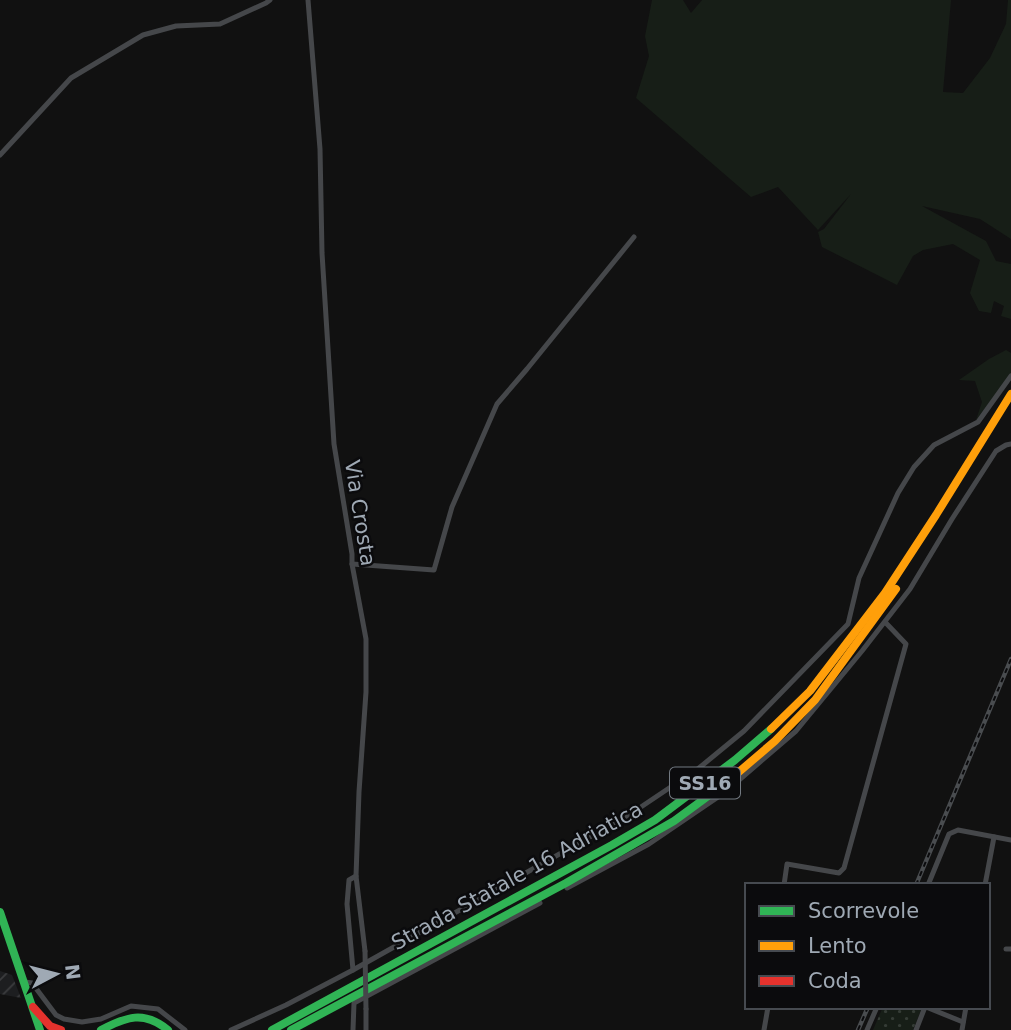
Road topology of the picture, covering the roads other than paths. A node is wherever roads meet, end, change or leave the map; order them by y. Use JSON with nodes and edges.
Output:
{"nodes":[{"id":1,"x":270,"y":0,"type":"edge"},
{"id":2,"x":308,"y":0,"type":"edge"},
{"id":3,"x":0,"y":155,"type":"edge"},
{"id":4,"x":634,"y":237,"type":"dead end"},
{"id":5,"x":1011,"y":376,"type":"edge"},
{"id":6,"x":1011,"y":394,"type":"edge"},
{"id":7,"x":1011,"y":408,"type":"edge"},
{"id":8,"x":1011,"y":444,"type":"edge"},
{"id":9,"x":352,"y":564,"type":"junction"},
{"id":10,"x":885,"y":622,"type":"junction"},
{"id":11,"x":994,"y":837,"type":"junction"},
{"id":12,"x":1011,"y":840,"type":"edge"},
{"id":13,"x":356,"y":876,"type":"junction"},
{"id":14,"x":784,"y":883,"type":"edge"},
{"id":15,"x":929,"y":883,"type":"edge"},
{"id":16,"x":985,"y":883,"type":"edge"},
{"id":17,"x":0,"y":912,"type":"edge"},
{"id":18,"x":353,"y":971,"type":"junction"},
{"id":19,"x":25,"y":982,"type":"junction"},
{"id":20,"x":33,"y":1007,"type":"junction"},
{"id":21,"x":768,"y":1009,"type":"edge"},
{"id":22,"x":876,"y":1009,"type":"edge"},
{"id":23,"x":924,"y":1009,"type":"edge"},
{"id":24,"x":930,"y":1009,"type":"edge"},
{"id":25,"x":966,"y":1009,"type":"edge"},
{"id":26,"x":963,"y":1022,"type":"junction"},
{"id":27,"x":40,"y":1030,"type":"edge"},
{"id":28,"x":61,"y":1030,"type":"edge"},
{"id":29,"x":99,"y":1030,"type":"edge"},
{"id":30,"x":168,"y":1030,"type":"edge"},
{"id":31,"x":185,"y":1030,"type":"edge"},
{"id":32,"x":231,"y":1030,"type":"edge"},
{"id":33,"x":272,"y":1030,"type":"edge"},
{"id":34,"x":291,"y":1030,"type":"edge"},
{"id":35,"x":354,"y":1030,"type":"edge"},
{"id":36,"x":366,"y":1030,"type":"edge"},
{"id":37,"x":764,"y":1030,"type":"edge"},
{"id":38,"x":867,"y":1030,"type":"edge"},
{"id":39,"x":916,"y":1030,"type":"edge"},
{"id":40,"x":962,"y":1030,"type":"edge"}],
"edges":[{"from":1,"to":3,"type":"street"},
{"from":2,"to":9,"type":"street","name":"Via Crosta"},
{"from":4,"to":9,"type":"street"},
{"from":5,"to":18,"type":"street"},
{"from":6,"to":33,"type":"main road","name":"Strada Statale 16 Adriatica","number":"SS16"},
{"from":7,"to":34,"type":"main road","name":"Strada Statale 16 Adriatica","number":"SS16"},
{"from":8,"to":10,"type":"street"},
{"from":9,"to":13,"type":"street","name":"Via Crosta"},
{"from":10,"to":14,"type":"street"},
{"from":10,"to":35,"type":"street"},
{"from":11,"to":12,"type":"street"},
{"from":11,"to":15,"type":"street"},
{"from":11,"to":16,"type":"street"},
{"from":13,"to":18,"type":"street"},
{"from":13,"to":36,"type":"street","name":"Via Crosta","bridge":true},
{"from":17,"to":19,"type":"main road"},
{"from":18,"to":32,"type":"street"},
{"from":19,"to":20,"type":"main road"},
{"from":19,"to":31,"type":"street"},
{"from":20,"to":27,"type":"main road"},
{"from":20,"to":28,"type":"main road"},
{"from":21,"to":37,"type":"street"},
{"from":22,"to":38,"type":"street"},
{"from":23,"to":39,"type":"street"},
{"from":24,"to":26,"type":"street"},
{"from":25,"to":26,"type":"street"},
{"from":26,"to":40,"type":"street"},
{"from":29,"to":30,"type":"main road"}]}
